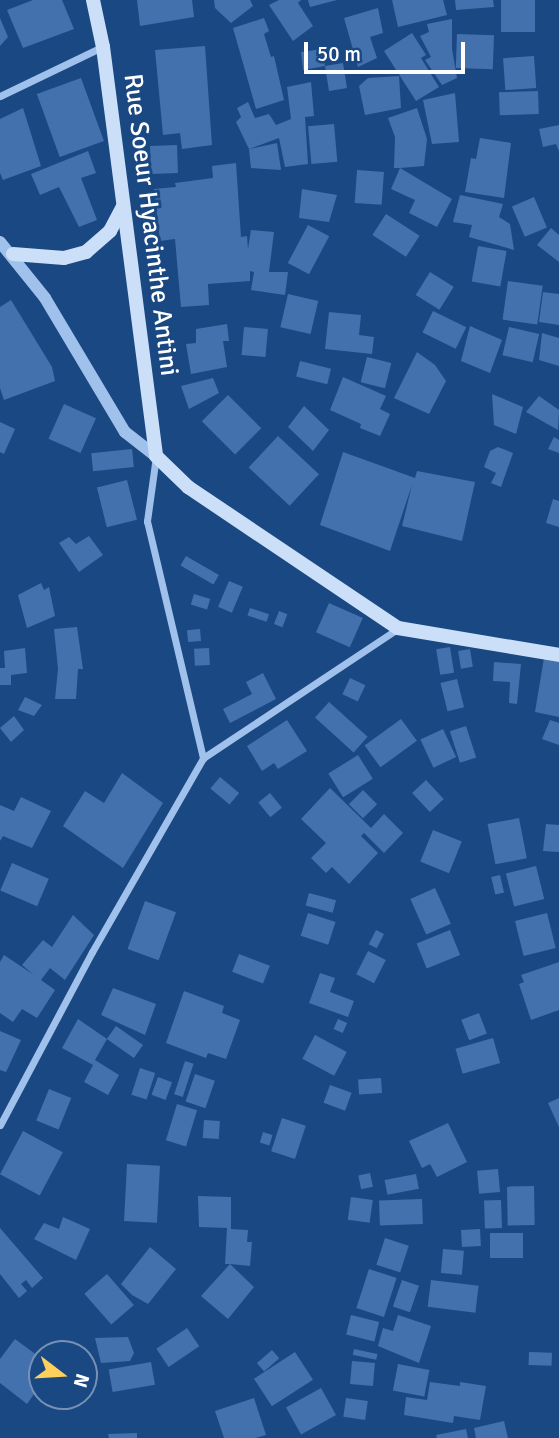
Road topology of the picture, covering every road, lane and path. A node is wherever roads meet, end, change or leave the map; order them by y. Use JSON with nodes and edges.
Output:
{"nodes":[{"id":1,"x":93,"y":0,"type":"edge"},
{"id":2,"x":103,"y":47,"type":"junction"},
{"id":3,"x":0,"y":96,"type":"edge"},
{"id":4,"x":123,"y":207,"type":"junction"},
{"id":5,"x":0,"y":242,"type":"edge"},
{"id":6,"x":13,"y":254,"type":"junction"},
{"id":7,"x":156,"y":456,"type":"junction"},
{"id":8,"x":398,"y":628,"type":"junction"},
{"id":9,"x":559,"y":655,"type":"edge"},
{"id":10,"x":203,"y":758,"type":"junction"},
{"id":11,"x":0,"y":1125,"type":"edge"}],
"edges":[{"from":1,"to":2,"type":"main road","name":"Rue Soeur Hyacinthe Antini"},
{"from":2,"to":3,"type":"street"},
{"from":2,"to":4,"type":"main road","name":"Rue Soeur Hyacinthe Antini"},
{"from":4,"to":6,"type":"main road"},
{"from":4,"to":7,"type":"main road","name":"Rue Soeur Hyacinthe Antini"},
{"from":5,"to":6,"type":"street"},
{"from":6,"to":7,"type":"street"},
{"from":7,"to":8,"type":"main road"},
{"from":7,"to":10,"type":"street"},
{"from":8,"to":9,"type":"main road"},
{"from":8,"to":10,"type":"street"},
{"from":10,"to":11,"type":"street"}]}
